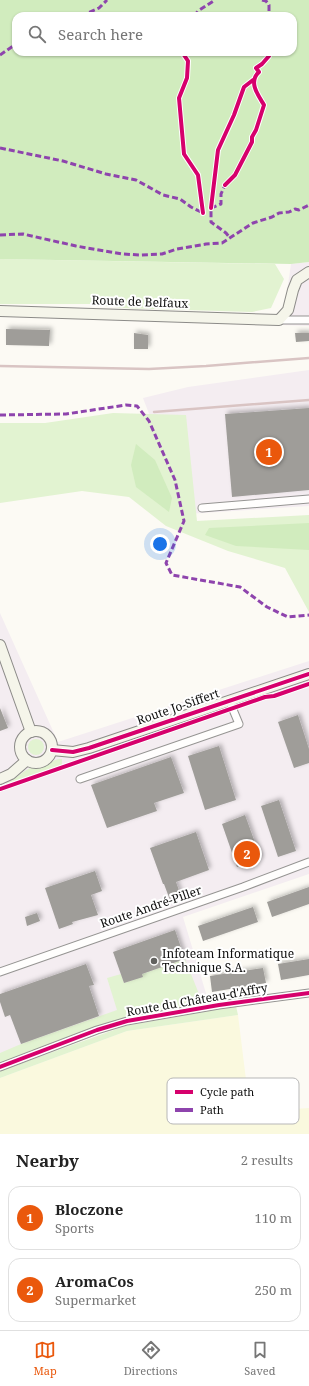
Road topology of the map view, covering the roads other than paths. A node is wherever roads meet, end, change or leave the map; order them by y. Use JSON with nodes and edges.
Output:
{"nodes":[{"id":1,"x":309,"y":272,"type":"edge"},
{"id":2,"x":0,"y":310,"type":"edge"},
{"id":3,"x":279,"y":320,"type":"junction"},
{"id":4,"x":309,"y":320,"type":"edge"},
{"id":5,"x":309,"y":499,"type":"edge"},
{"id":6,"x":202,"y":508,"type":"dead end"},
{"id":7,"x":0,"y":645,"type":"edge"},
{"id":8,"x":309,"y":674,"type":"edge"},
{"id":9,"x":229,"y":700,"type":"junction"},
{"id":10,"x":31,"y":732,"type":"junction"},
{"id":11,"x":52,"y":750,"type":"junction"},
{"id":12,"x":26,"y":760,"type":"junction"},
{"id":13,"x":0,"y":779,"type":"edge"},
{"id":14,"x":80,"y":779,"type":"dead end"},
{"id":15,"x":309,"y":862,"type":"edge"},
{"id":16,"x":0,"y":972,"type":"edge"},
{"id":17,"x":309,"y":993,"type":"edge"},
{"id":18,"x":0,"y":1067,"type":"edge"}],
"edges":[{"from":1,"to":3,"type":"main road"},
{"from":2,"to":3,"type":"main road","name":"Route de Belfaux"},
{"from":3,"to":4,"type":"street"},
{"from":5,"to":6,"type":"street"},
{"from":7,"to":10,"type":"main road"},
{"from":8,"to":9,"type":"main road","name":"Route Jo-Siffert"},
{"from":9,"to":11,"type":"main road","name":"Route Jo-Siffert"},
{"from":9,"to":14,"type":"street"},
{"from":10,"to":11,"type":"main road"},
{"from":10,"to":12,"type":"main road"},
{"from":11,"to":12,"type":"main road"},
{"from":12,"to":13,"type":"main road"},
{"from":15,"to":16,"type":"street","name":"Route André-Piller"},
{"from":17,"to":18,"type":"street","name":"Route du Château-d'Affry"}]}
